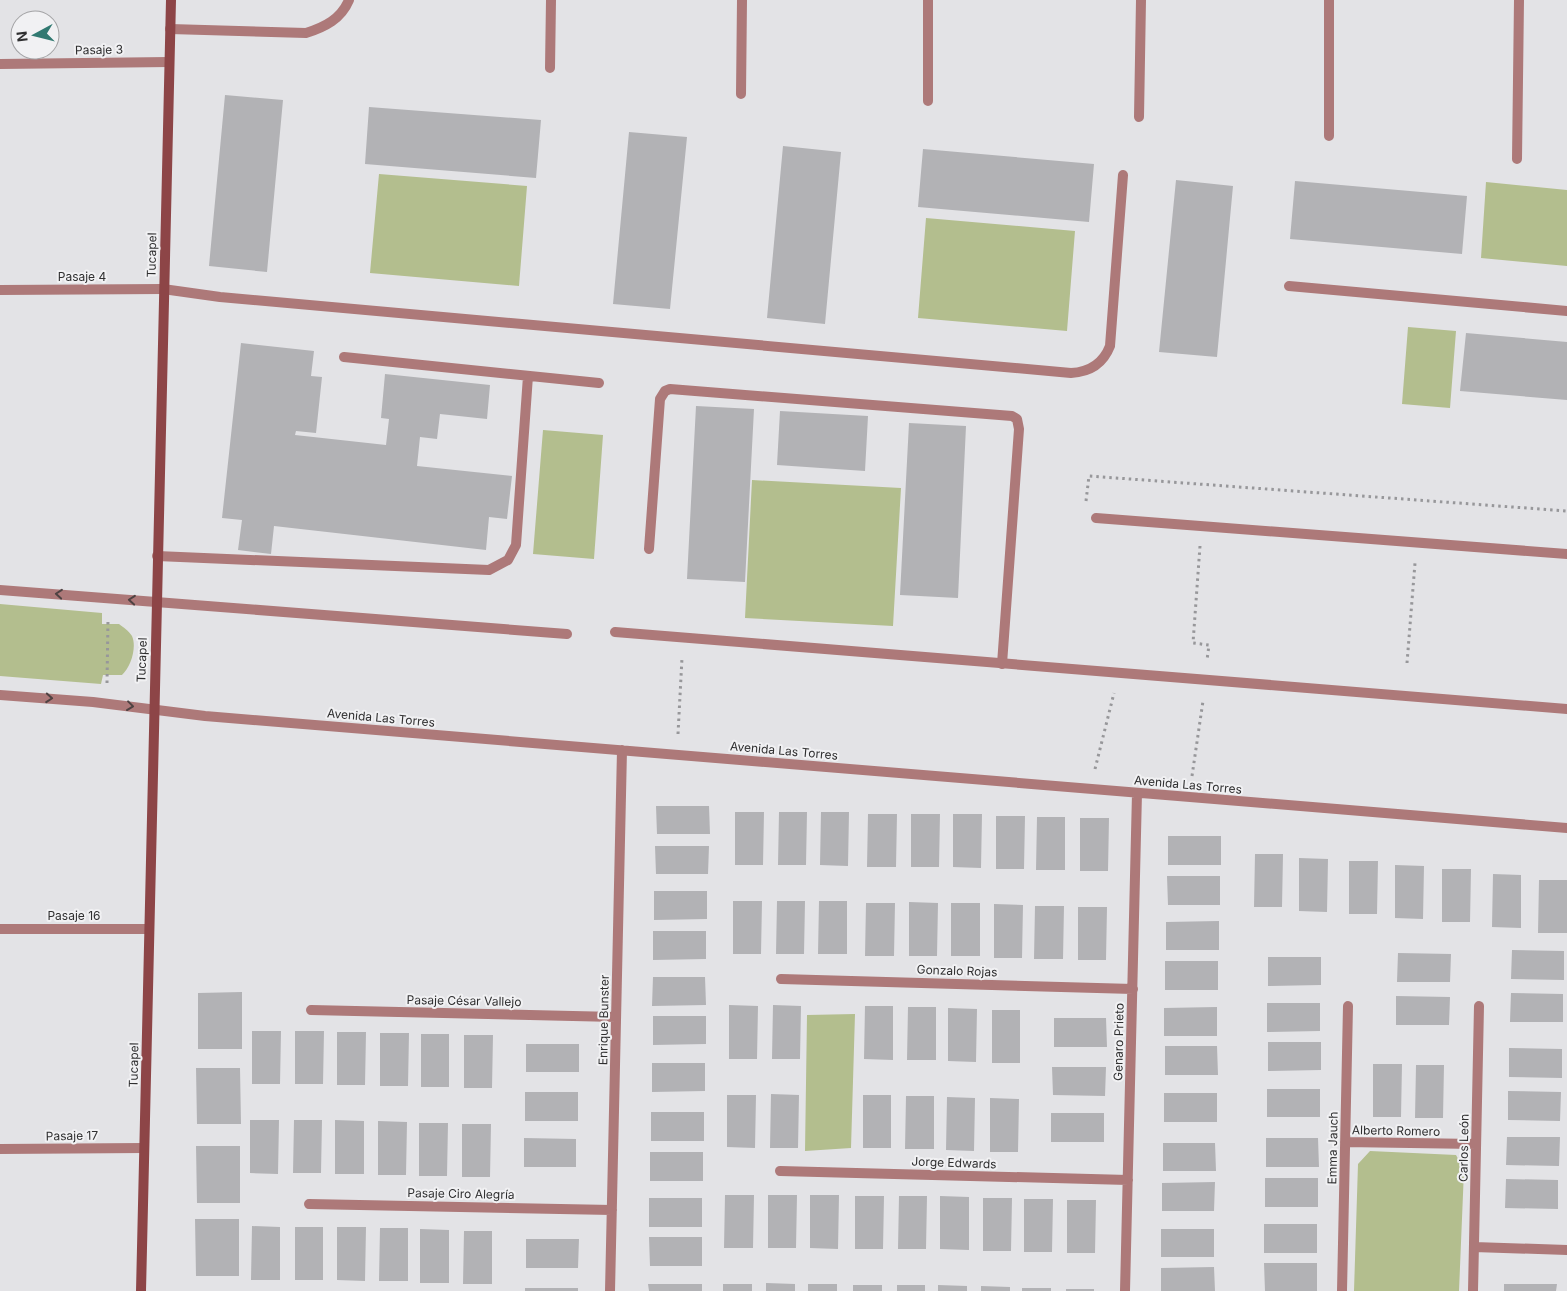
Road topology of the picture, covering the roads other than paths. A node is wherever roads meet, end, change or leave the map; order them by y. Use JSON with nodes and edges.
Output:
{"nodes":[{"id":1,"x":171,"y":0,"type":"edge"},
{"id":2,"x":349,"y":0,"type":"edge"},
{"id":3,"x":551,"y":0,"type":"edge"},
{"id":4,"x":742,"y":0,"type":"edge"},
{"id":5,"x":928,"y":0,"type":"edge"},
{"id":6,"x":1141,"y":0,"type":"edge"},
{"id":7,"x":1329,"y":0,"type":"edge"},
{"id":8,"x":1520,"y":0,"type":"edge"},
{"id":9,"x":170,"y":29,"type":"junction"},
{"id":10,"x":169,"y":62,"type":"junction"},
{"id":11,"x":0,"y":64,"type":"edge"},
{"id":12,"x":550,"y":68,"type":"dead end"},
{"id":13,"x":741,"y":94,"type":"dead end"},
{"id":14,"x":928,"y":101,"type":"dead end"},
{"id":15,"x":1140,"y":117,"type":"dead end"},
{"id":16,"x":1329,"y":136,"type":"dead end"},
{"id":17,"x":1517,"y":159,"type":"dead end"},
{"id":18,"x":1123,"y":175,"type":"dead end"},
{"id":19,"x":1289,"y":286,"type":"dead end"},
{"id":20,"x":163,"y":289,"type":"junction"},
{"id":21,"x":0,"y":290,"type":"edge"},
{"id":22,"x":1567,"y":311,"type":"edge"},
{"id":23,"x":344,"y":357,"type":"dead end"},
{"id":24,"x":528,"y":376,"type":"junction"},
{"id":25,"x":599,"y":383,"type":"dead end"},
{"id":26,"x":1096,"y":518,"type":"road end"},
{"id":27,"x":649,"y":548,"type":"dead end"},
{"id":28,"x":1567,"y":554,"type":"edge"},
{"id":29,"x":157,"y":556,"type":"junction"},
{"id":30,"x":0,"y":590,"type":"edge"},
{"id":31,"x":156,"y":602,"type":"junction"},
{"id":32,"x":615,"y":632,"type":"dead end"},
{"id":33,"x":567,"y":634,"type":"dead end"},
{"id":34,"x":1002,"y":664,"type":"junction"},
{"id":35,"x":0,"y":695,"type":"edge"},
{"id":36,"x":154,"y":709,"type":"junction"},
{"id":37,"x":1567,"y":709,"type":"edge"},
{"id":38,"x":622,"y":750,"type":"junction"},
{"id":39,"x":1137,"y":793,"type":"junction"},
{"id":40,"x":1567,"y":828,"type":"edge"},
{"id":41,"x":0,"y":929,"type":"edge"},
{"id":42,"x":149,"y":929,"type":"junction"},
{"id":43,"x":781,"y":979,"type":"dead end"},
{"id":44,"x":1133,"y":989,"type":"junction"},
{"id":45,"x":1348,"y":1006,"type":"dead end"},
{"id":46,"x":1479,"y":1006,"type":"dead end"},
{"id":47,"x":310,"y":1010,"type":"dead end"},
{"id":48,"x":616,"y":1017,"type":"junction"},
{"id":49,"x":1345,"y":1142,"type":"junction"},
{"id":50,"x":1476,"y":1144,"type":"junction"},
{"id":51,"x":144,"y":1148,"type":"junction"},
{"id":52,"x":0,"y":1150,"type":"edge"},
{"id":53,"x":780,"y":1171,"type":"dead end"},
{"id":54,"x":1128,"y":1180,"type":"junction"},
{"id":55,"x":309,"y":1204,"type":"dead end"},
{"id":56,"x":612,"y":1210,"type":"junction"},
{"id":57,"x":1474,"y":1247,"type":"junction"},
{"id":58,"x":1567,"y":1250,"type":"edge"},
{"id":59,"x":142,"y":1291,"type":"edge"},
{"id":60,"x":610,"y":1291,"type":"edge"},
{"id":61,"x":1125,"y":1291,"type":"edge"},
{"id":62,"x":1342,"y":1291,"type":"edge"},
{"id":63,"x":1473,"y":1291,"type":"edge"}],
"edges":[{"from":1,"to":9,"type":"main road","name":"Tucapel"},
{"from":2,"to":9,"type":"street"},
{"from":3,"to":12,"type":"street"},
{"from":4,"to":13,"type":"street"},
{"from":5,"to":14,"type":"street"},
{"from":6,"to":15,"type":"street"},
{"from":7,"to":16,"type":"street"},
{"from":8,"to":17,"type":"street"},
{"from":9,"to":10,"type":"main road","name":"Tucapel"},
{"from":10,"to":11,"type":"street","name":"Pasaje 3"},
{"from":10,"to":20,"type":"main road","name":"Tucapel"},
{"from":18,"to":20,"type":"street","name":"Pasaje 4"},
{"from":19,"to":22,"type":"street"},
{"from":20,"to":21,"type":"street","name":"Pasaje 4"},
{"from":20,"to":29,"type":"main road","name":"Tucapel"},
{"from":23,"to":24,"type":"street"},
{"from":24,"to":25,"type":"street"},
{"from":24,"to":29,"type":"street"},
{"from":26,"to":28,"type":"street"},
{"from":27,"to":34,"type":"street"},
{"from":29,"to":31,"type":"main road","name":"Tucapel"},
{"from":31,"to":30,"type":"street","one_way":true},
{"from":31,"to":33,"type":"street"},
{"from":31,"to":36,"type":"main road","name":"Tucapel"},
{"from":32,"to":34,"type":"street"},
{"from":34,"to":37,"type":"street"},
{"from":35,"to":36,"type":"street","name":"Avenida Las Torres","one_way":true},
{"from":36,"to":38,"type":"street","name":"Avenida Las Torres"},
{"from":36,"to":42,"type":"main road","name":"Tucapel"},
{"from":38,"to":39,"type":"street","name":"Avenida Las Torres"},
{"from":38,"to":48,"type":"street","name":"Enrique Bunster"},
{"from":39,"to":40,"type":"street","name":"Avenida Las Torres"},
{"from":39,"to":44,"type":"street","name":"Genaro Prieto"},
{"from":41,"to":42,"type":"street","name":"Pasaje 16"},
{"from":42,"to":51,"type":"main road","name":"Tucapel"},
{"from":43,"to":44,"type":"street","name":"Gonzalo Rojas"},
{"from":44,"to":54,"type":"street","name":"Genaro Prieto"},
{"from":45,"to":49,"type":"street","name":"Emma Jauch"},
{"from":46,"to":50,"type":"street","name":"Carlos León"},
{"from":47,"to":48,"type":"street","name":"Pasaje César Vallejo"},
{"from":48,"to":56,"type":"street","name":"Enrique Bunster"},
{"from":49,"to":50,"type":"street","name":"Alberto Romero"},
{"from":49,"to":62,"type":"street","name":"Emma Jauch"},
{"from":50,"to":57,"type":"street","name":"Carlos León"},
{"from":51,"to":52,"type":"street","name":"Pasaje 17"},
{"from":51,"to":59,"type":"main road","name":"Tucapel"},
{"from":53,"to":54,"type":"street","name":"Jorge Edwards"},
{"from":54,"to":61,"type":"street","name":"Genaro Prieto"},
{"from":55,"to":56,"type":"street","name":"Pasaje Ciro Alegría"},
{"from":56,"to":60,"type":"street","name":"Enrique Bunster"},
{"from":57,"to":58,"type":"street"},
{"from":57,"to":63,"type":"street","name":"Carlos León"}]}
